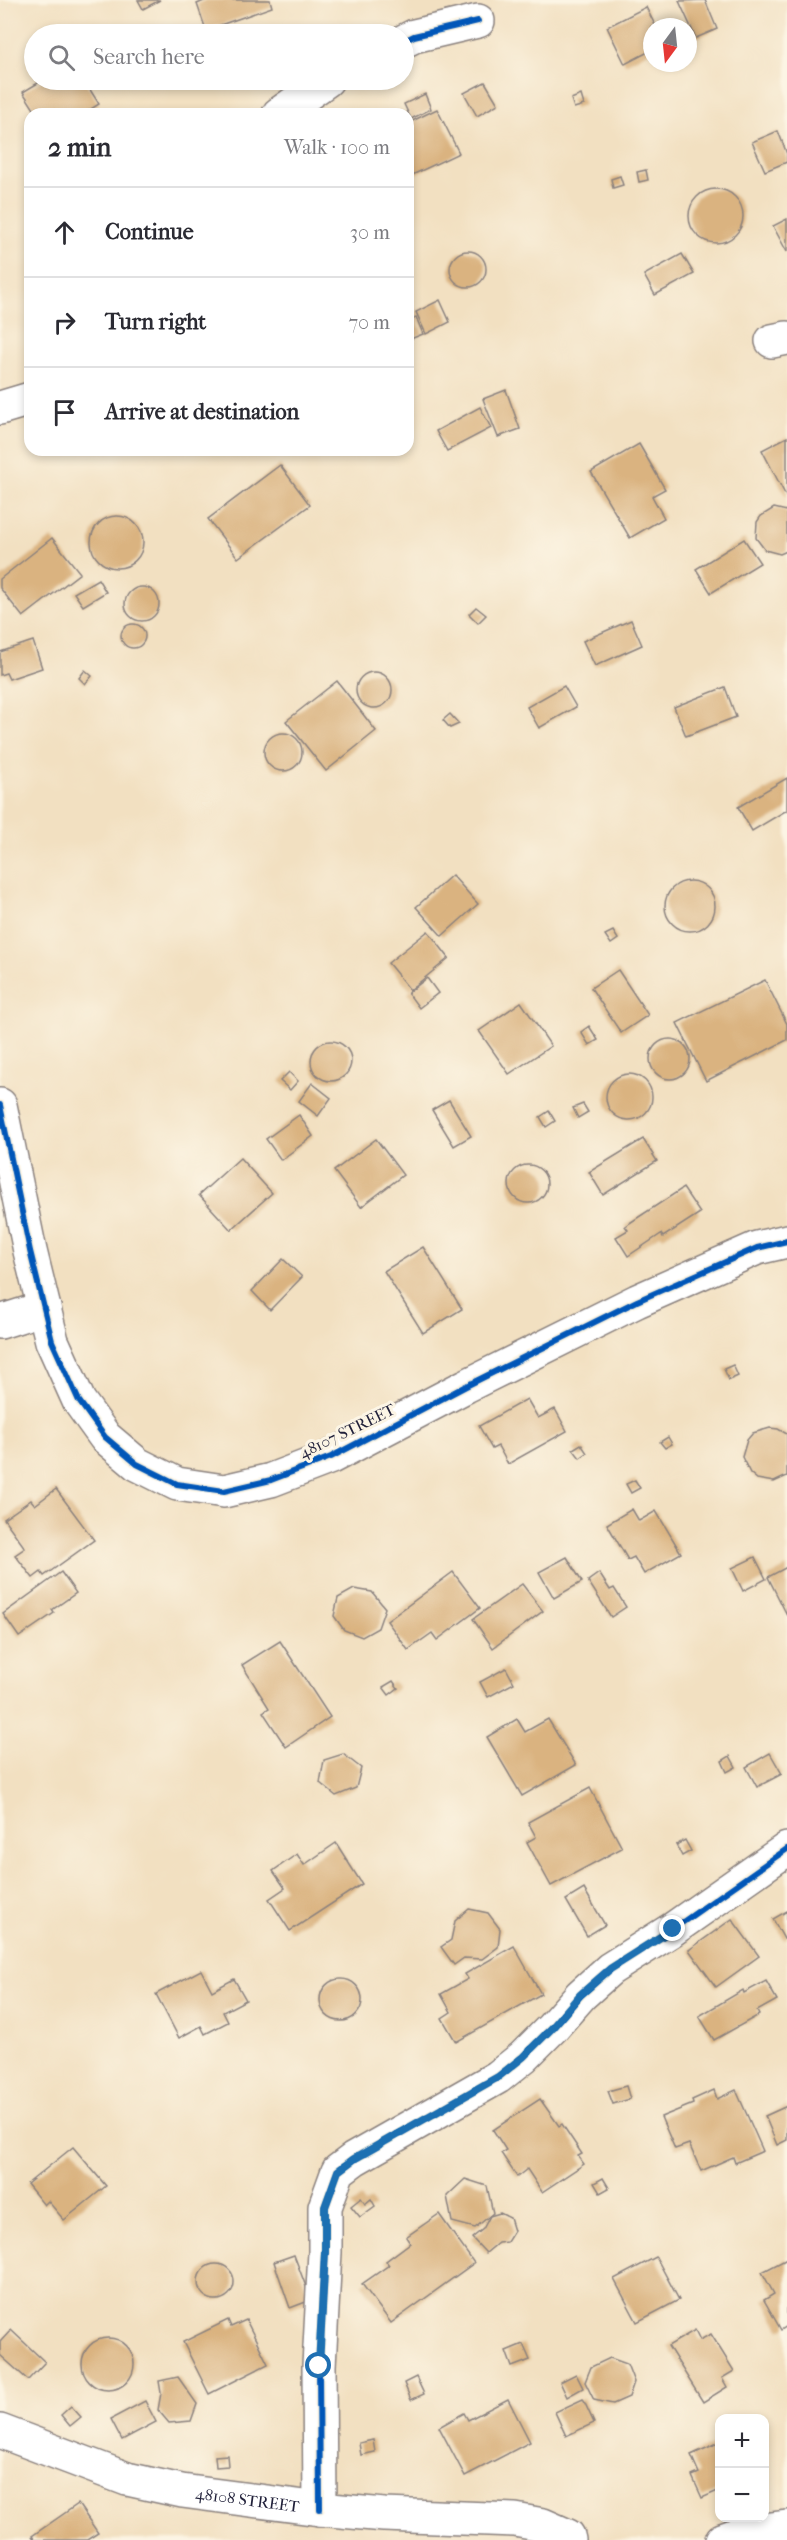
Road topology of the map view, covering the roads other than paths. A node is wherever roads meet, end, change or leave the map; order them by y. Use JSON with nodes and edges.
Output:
{"nodes":[{"id":1,"x":478,"y":21,"type":"dead end"},
{"id":2,"x":414,"y":36,"type":"edge"},
{"id":3,"x":313,"y":90,"type":"edge"},
{"id":4,"x":287,"y":108,"type":"edge"},
{"id":5,"x":24,"y":401,"type":"edge"},
{"id":6,"x":0,"y":408,"type":"edge"},
{"id":7,"x":0,"y":1105,"type":"edge"},
{"id":8,"x":787,"y":1241,"type":"edge"},
{"id":9,"x":44,"y":1308,"type":"junction"},
{"id":10,"x":0,"y":1322,"type":"edge"},
{"id":11,"x":787,"y":1849,"type":"edge"},
{"id":12,"x":0,"y":2431,"type":"edge"},
{"id":13,"x":320,"y":2510,"type":"junction"},
{"id":14,"x":787,"y":2527,"type":"edge"},
{"id":15,"x":569,"y":2540,"type":"edge"},
{"id":16,"x":722,"y":2540,"type":"edge"}],
"edges":[{"from":1,"to":2,"type":"street"},
{"from":3,"to":4,"type":"street"},
{"from":5,"to":6,"type":"street"},
{"from":7,"to":9,"type":"street","name":"48107 STREET"},
{"from":8,"to":9,"type":"street","name":"48107 STREET"},
{"from":9,"to":10,"type":"street"},
{"from":11,"to":13,"type":"street"},
{"from":12,"to":13,"type":"street","name":"48108 STREET"},
{"from":13,"to":15,"type":"street","name":"48108 STREET"},
{"from":14,"to":16,"type":"street"}]}
